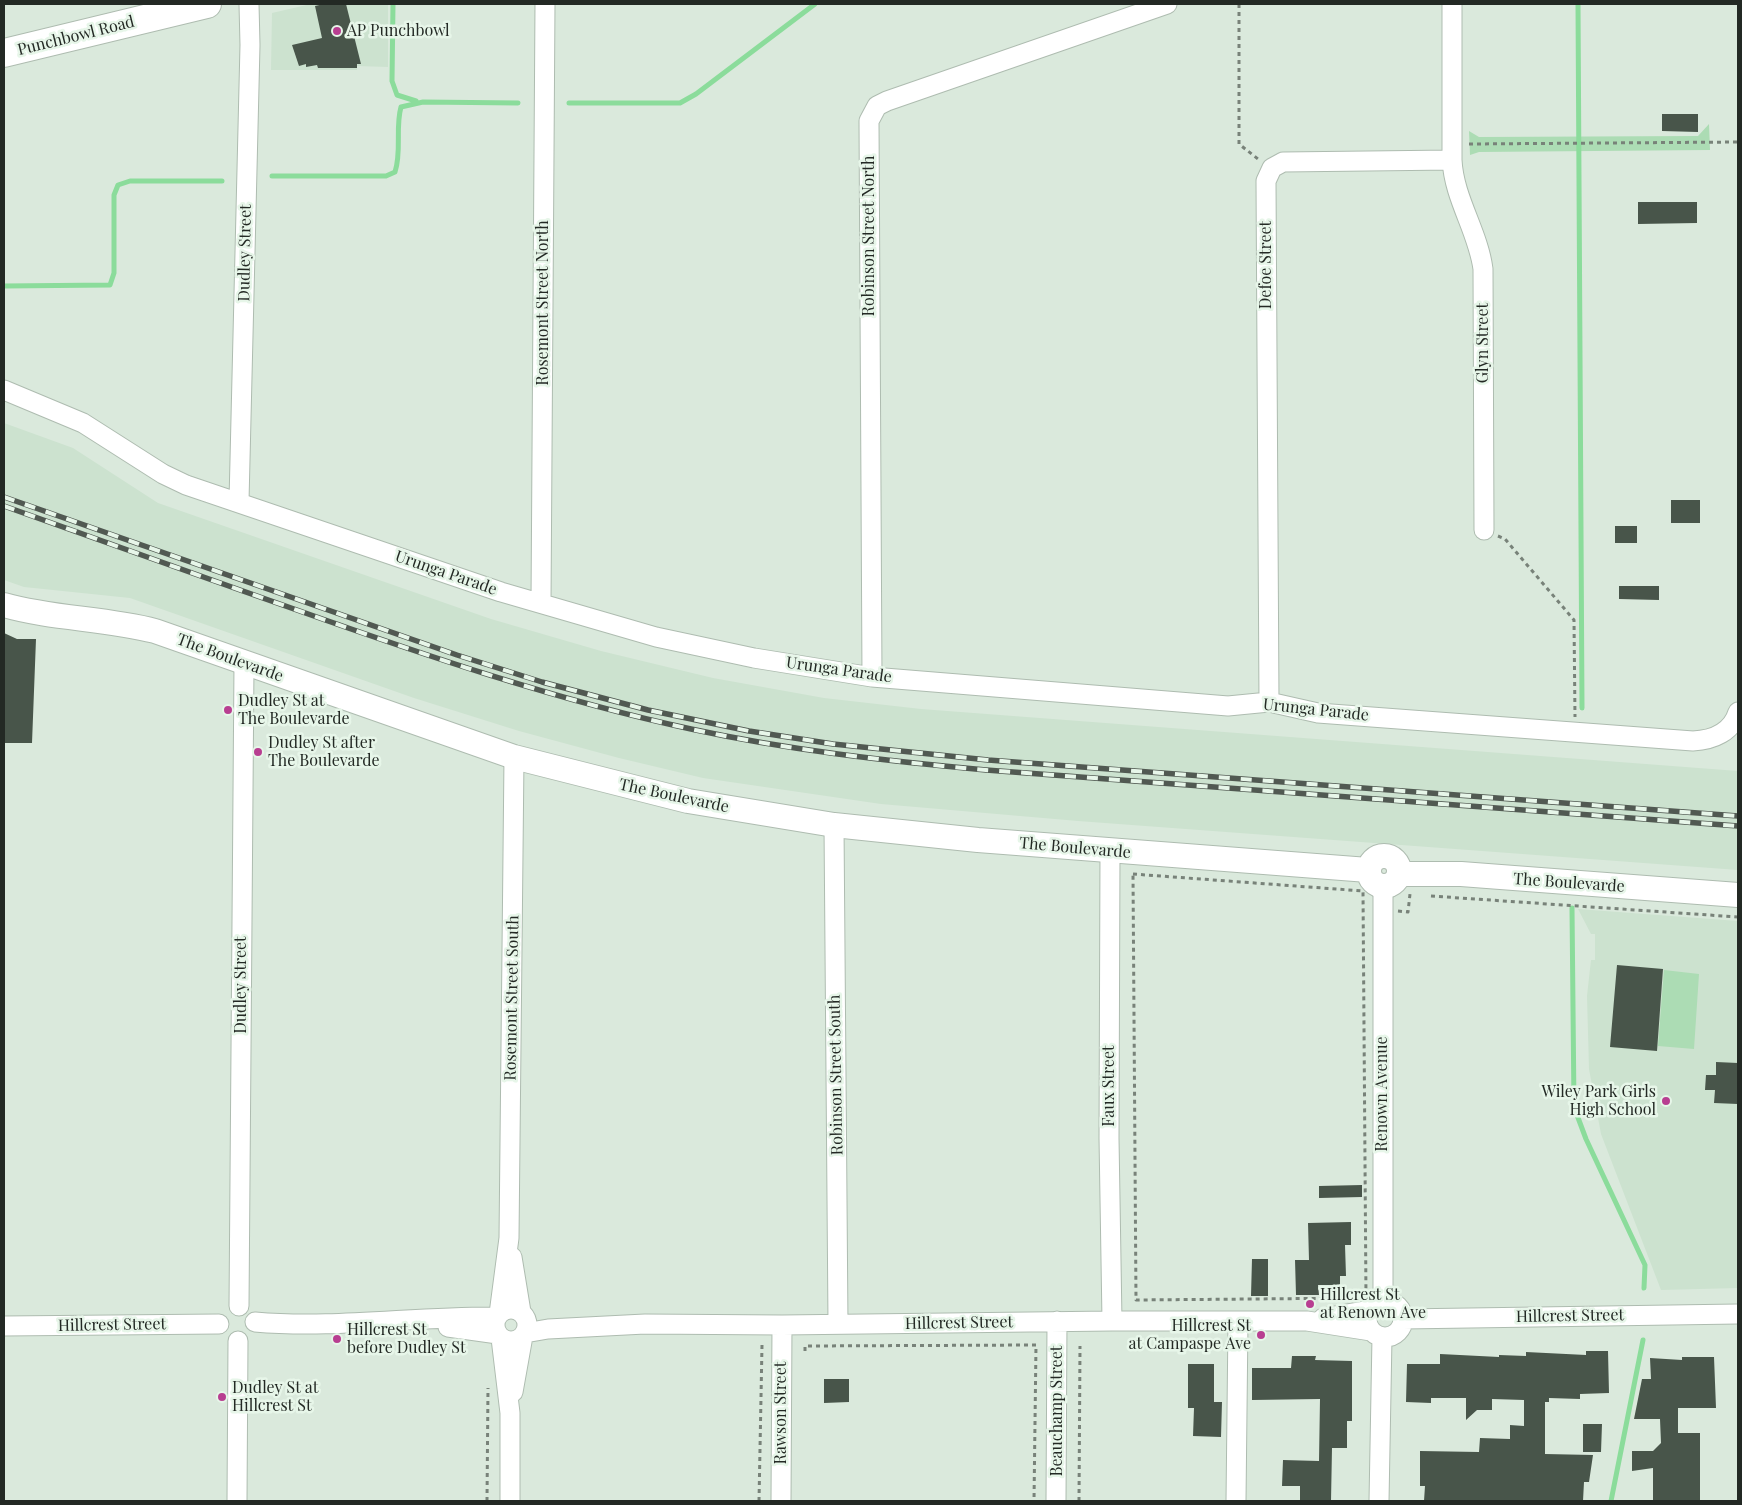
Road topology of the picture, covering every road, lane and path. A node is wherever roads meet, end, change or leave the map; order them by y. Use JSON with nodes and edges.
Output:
{"nodes":[{"id":1,"x":207,"y":4,"type":"edge"},
{"id":2,"x":249,"y":4,"type":"edge"},
{"id":3,"x":545,"y":4,"type":"edge"},
{"id":4,"x":1167,"y":4,"type":"edge"},
{"id":5,"x":1239,"y":4,"type":"edge"},
{"id":6,"x":1452,"y":4,"type":"edge"},
{"id":7,"x":4,"y":53,"type":"edge"},
{"id":8,"x":1738,"y":142,"type":"edge"},
{"id":9,"x":1468,"y":144,"type":"dead end"},
{"id":10,"x":1452,"y":160,"type":"junction"},
{"id":11,"x":1272,"y":168,"type":"junction"},
{"id":12,"x":4,"y":390,"type":"edge"},
{"id":13,"x":239,"y":501,"type":"junction"},
{"id":14,"x":1484,"y":530,"type":"joint"},
{"id":15,"x":541,"y":602,"type":"junction"},
{"id":16,"x":4,"y":605,"type":"edge"},
{"id":17,"x":244,"y":664,"type":"junction"},
{"id":18,"x":872,"y":676,"type":"junction"},
{"id":19,"x":1269,"y":702,"type":"junction"},
{"id":20,"x":1738,"y":712,"type":"edge"},
{"id":21,"x":1575,"y":733,"type":"junction"},
{"id":22,"x":514,"y":757,"type":"junction"},
{"id":23,"x":834,"y":825,"type":"junction"},
{"id":24,"x":1110,"y":851,"type":"junction"},
{"id":25,"x":1384,"y":877,"type":"junction"},
{"id":26,"x":1418,"y":895,"type":"dead end"},
{"id":27,"x":1428,"y":895,"type":"dead end"},
{"id":28,"x":1738,"y":895,"type":"edge"},
{"id":29,"x":1362,"y":910,"type":"junction"},
{"id":30,"x":1383,"y":910,"type":"junction"},
{"id":31,"x":1738,"y":917,"type":"edge"},
{"id":32,"x":509,"y":1238,"type":"junction"},
{"id":33,"x":239,"y":1306,"type":"junction"},
{"id":34,"x":1376,"y":1306,"type":"junction"},
{"id":35,"x":1738,"y":1314,"type":"edge"},
{"id":36,"x":1402,"y":1319,"type":"junction"},
{"id":37,"x":1057,"y":1321,"type":"junction"},
{"id":38,"x":1112,"y":1321,"type":"junction"},
{"id":39,"x":1307,"y":1321,"type":"junction"},
{"id":40,"x":255,"y":1322,"type":"junction"},
{"id":41,"x":1238,"y":1322,"type":"junction"},
{"id":42,"x":220,"y":1324,"type":"junction"},
{"id":43,"x":524,"y":1324,"type":"junction"},
{"id":44,"x":838,"y":1324,"type":"junction"},
{"id":45,"x":782,"y":1325,"type":"junction"},
{"id":46,"x":4,"y":1326,"type":"edge"},
{"id":47,"x":499,"y":1326,"type":"junction"},
{"id":48,"x":1377,"y":1334,"type":"junction"},
{"id":49,"x":238,"y":1341,"type":"junction"},
{"id":50,"x":762,"y":1345,"type":"dead end"},
{"id":51,"x":1080,"y":1346,"type":"dead end"},
{"id":52,"x":805,"y":1351,"type":"dead end"},
{"id":53,"x":488,"y":1382,"type":"dead end"},
{"id":54,"x":510,"y":1413,"type":"junction"},
{"id":55,"x":237,"y":1501,"type":"edge"},
{"id":56,"x":487,"y":1501,"type":"edge"},
{"id":57,"x":510,"y":1501,"type":"edge"},
{"id":58,"x":759,"y":1501,"type":"edge"},
{"id":59,"x":781,"y":1501,"type":"edge"},
{"id":60,"x":1034,"y":1501,"type":"edge"},
{"id":61,"x":1056,"y":1501,"type":"edge"},
{"id":62,"x":1079,"y":1501,"type":"edge"},
{"id":63,"x":1236,"y":1501,"type":"edge"},
{"id":64,"x":1380,"y":1501,"type":"edge"}],
"edges":[{"from":1,"to":7,"type":"main road","name":"Punchbowl Road"},
{"from":2,"to":13,"type":"street","name":"Dudley Street"},
{"from":3,"to":15,"type":"street","name":"Rosemont Street North"},
{"from":4,"to":18,"type":"street","name":"Robinson Street North"},
{"from":5,"to":11,"type":"path"},
{"from":6,"to":10,"type":"street"},
{"from":8,"to":9,"type":"path"},
{"from":10,"to":11,"type":"street"},
{"from":10,"to":14,"type":"street","name":"Glyn Street"},
{"from":11,"to":19,"type":"street","name":"Defoe Street"},
{"from":12,"to":13,"type":"street","name":"Urunga Parade"},
{"from":13,"to":15,"type":"street","name":"Urunga Parade"},
{"from":14,"to":21,"type":"path"},
{"from":15,"to":18,"type":"street","name":"Urunga Parade"},
{"from":16,"to":17,"type":"street","name":"The Boulevarde"},
{"from":17,"to":22,"type":"street","name":"The Boulevarde"},
{"from":17,"to":33,"type":"street","name":"Dudley Street"},
{"from":18,"to":19,"type":"street","name":"Urunga Parade"},
{"from":19,"to":21,"type":"street","name":"Urunga Parade"},
{"from":20,"to":21,"type":"street","name":"Urunga Parade"},
{"from":22,"to":23,"type":"street","name":"The Boulevarde"},
{"from":22,"to":32,"type":"street","name":"Rosemont Street South"},
{"from":23,"to":24,"type":"street","name":"The Boulevarde"},
{"from":23,"to":44,"type":"street","name":"Robinson Street South"},
{"from":24,"to":25,"type":"street","name":"The Boulevarde"},
{"from":24,"to":38,"type":"street","name":"Faux Street"},
{"from":25,"to":28,"type":"street","name":"The Boulevarde"},
{"from":25,"to":30,"type":"street","name":"Renown Avenue"},
{"from":26,"to":30,"type":"path"},
{"from":27,"to":31,"type":"path"},
{"from":29,"to":29,"type":"path"},
{"from":29,"to":30,"type":"path"},
{"from":30,"to":34,"type":"street","name":"Renown Avenue"},
{"from":32,"to":43,"type":"street","name":"Rosemont Street South"},
{"from":32,"to":47,"type":"street","name":"Rosemont Street South"},
{"from":33,"to":40,"type":"street"},
{"from":33,"to":42,"type":"street"},
{"from":34,"to":36,"type":"street"},
{"from":34,"to":39,"type":"street","name":"Hillcrest Street"},
{"from":34,"to":48,"type":"street"},
{"from":35,"to":36,"type":"street","name":"Hillcrest Street"},
{"from":36,"to":48,"type":"street"},
{"from":37,"to":38,"type":"street","name":"Hillcrest Street"},
{"from":37,"to":44,"type":"street","name":"Hillcrest Street"},
{"from":37,"to":61,"type":"street","name":"Beauchamp Street"},
{"from":38,"to":41,"type":"street","name":"Hillcrest Street"},
{"from":39,"to":41,"type":"street","name":"Hillcrest Street"},
{"from":39,"to":48,"type":"street","name":"Hillcrest Street"},
{"from":40,"to":47,"type":"street"},
{"from":40,"to":49,"type":"street"},
{"from":41,"to":63,"type":"street"},
{"from":42,"to":46,"type":"street","name":"Hillcrest Street"},
{"from":42,"to":49,"type":"street"},
{"from":43,"to":45,"type":"street","name":"Hillcrest Street"},
{"from":43,"to":47,"type":"street"},
{"from":43,"to":47,"type":"street"},
{"from":43,"to":54,"type":"street","name":"Rosemont Street South"},
{"from":44,"to":45,"type":"street","name":"Hillcrest Street"},
{"from":45,"to":59,"type":"street","name":"Rawson Street"},
{"from":47,"to":54,"type":"street","name":"Rosemont Street South"},
{"from":48,"to":64,"type":"street"},
{"from":49,"to":55,"type":"street"},
{"from":50,"to":58,"type":"path","name":"Rawson Street"},
{"from":51,"to":62,"type":"path"},
{"from":52,"to":60,"type":"path","name":"Hillcrest Street"},
{"from":53,"to":56,"type":"path"},
{"from":54,"to":57,"type":"street","name":"Rosemont Street South"}]}
